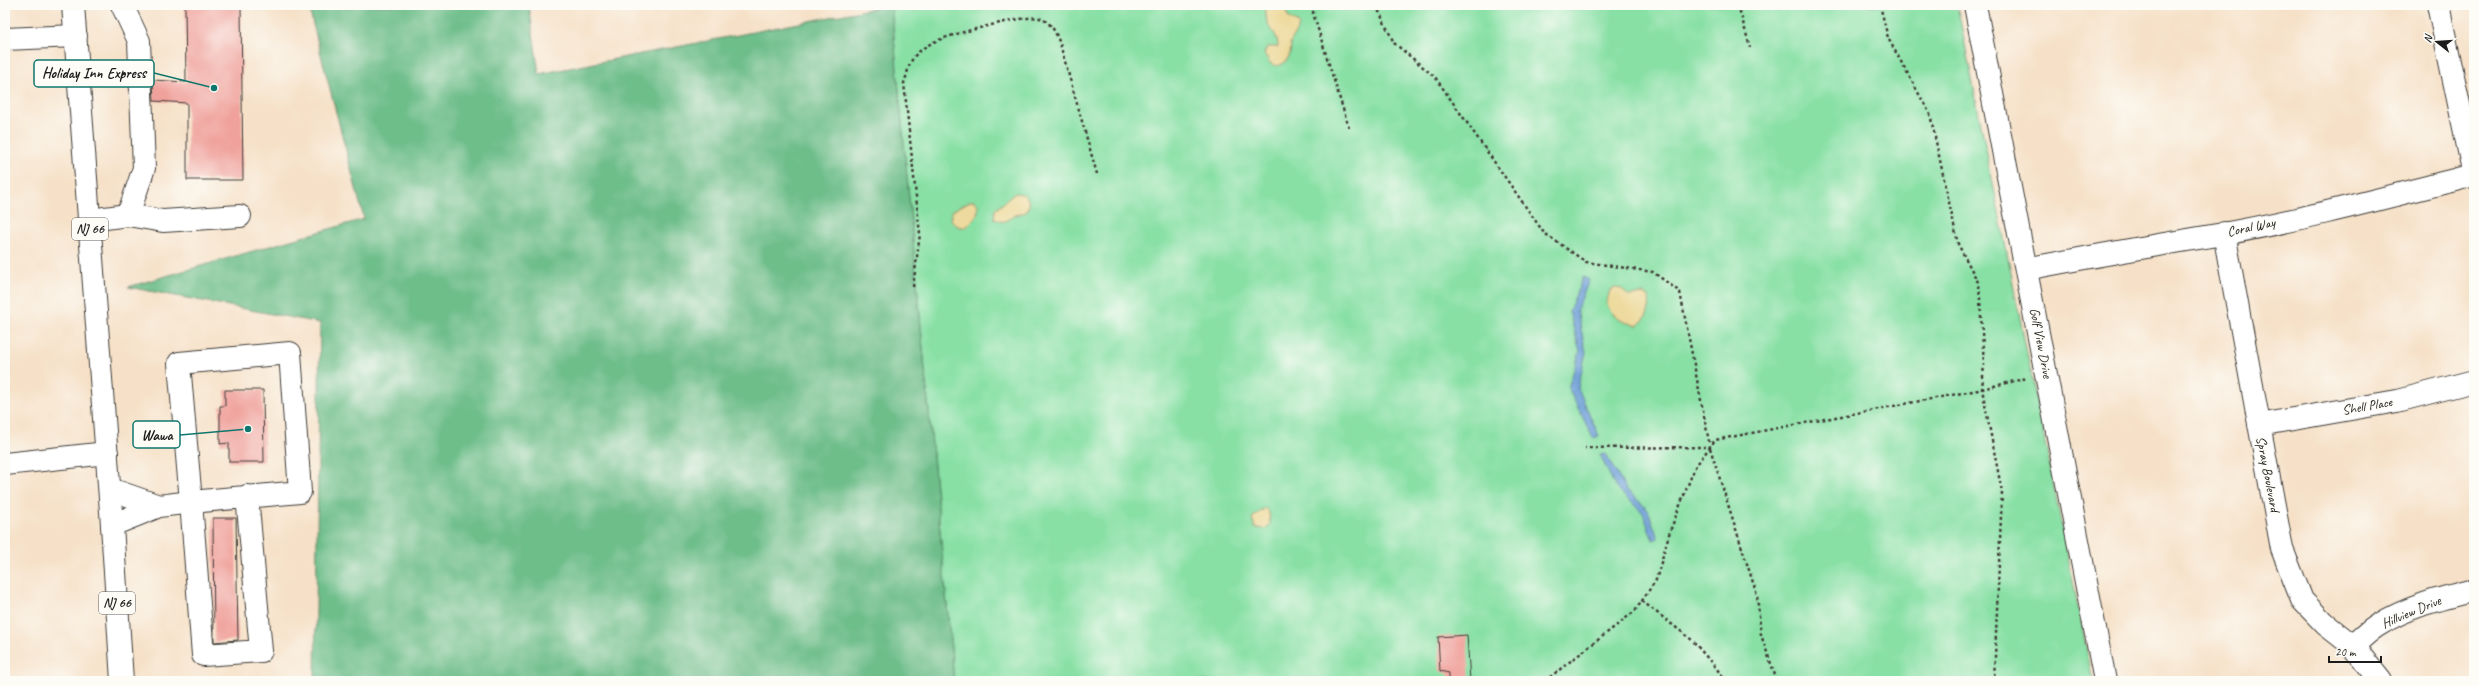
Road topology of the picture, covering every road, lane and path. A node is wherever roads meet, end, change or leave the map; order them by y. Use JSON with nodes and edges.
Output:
{"nodes":[{"id":1,"x":73,"y":5,"type":"edge"},
{"id":2,"x":122,"y":5,"type":"edge"},
{"id":3,"x":1314,"y":5,"type":"edge"},
{"id":4,"x":1376,"y":5,"type":"edge"},
{"id":5,"x":1738,"y":5,"type":"edge"},
{"id":6,"x":1880,"y":5,"type":"edge"},
{"id":7,"x":1975,"y":5,"type":"edge"},
{"id":8,"x":2438,"y":5,"type":"edge"},
{"id":9,"x":76,"y":36,"type":"junction"},
{"id":10,"x":5,"y":40,"type":"edge"},
{"id":11,"x":1750,"y":47,"type":"dead end"},
{"id":12,"x":1349,"y":128,"type":"dead end"},
{"id":13,"x":1097,"y":174,"type":"dead end"},
{"id":14,"x":2474,"y":175,"type":"edge"},
{"id":15,"x":128,"y":215,"type":"junction"},
{"id":16,"x":240,"y":216,"type":"dead end"},
{"id":17,"x":90,"y":220,"type":"junction"},
{"id":18,"x":2224,"y":234,"type":"junction"},
{"id":19,"x":2026,"y":269,"type":"junction"},
{"id":20,"x":913,"y":288,"type":"dead end"},
{"id":21,"x":2046,"y":372,"type":"junction"},
{"id":22,"x":2474,"y":381,"type":"edge"},
{"id":23,"x":1982,"y":389,"type":"junction"},
{"id":24,"x":2259,"y":425,"type":"junction"},
{"id":25,"x":1710,"y":447,"type":"junction"},
{"id":26,"x":1585,"y":448,"type":"dead end"},
{"id":27,"x":107,"y":453,"type":"junction"},
{"id":28,"x":5,"y":464,"type":"edge"},
{"id":29,"x":110,"y":489,"type":"junction"},
{"id":30,"x":247,"y":496,"type":"junction"},
{"id":31,"x":191,"y":502,"type":"junction"},
{"id":32,"x":159,"y":506,"type":"junction"},
{"id":33,"x":112,"y":524,"type":"junction"},
{"id":34,"x":2474,"y":590,"type":"edge"},
{"id":35,"x":1642,"y":601,"type":"junction"},
{"id":36,"x":2353,"y":646,"type":"junction"},
{"id":37,"x":1546,"y":680,"type":"edge"},
{"id":38,"x":122,"y":681,"type":"edge"},
{"id":39,"x":1574,"y":681,"type":"edge"},
{"id":40,"x":1727,"y":681,"type":"edge"},
{"id":41,"x":1777,"y":681,"type":"edge"},
{"id":42,"x":1994,"y":681,"type":"edge"},
{"id":43,"x":2105,"y":681,"type":"edge"},
{"id":44,"x":2381,"y":681,"type":"edge"}],
"edges":[{"from":1,"to":9,"type":"main road","number":"NJ 66"},
{"from":2,"to":15,"type":"main road"},
{"from":3,"to":12,"type":"path"},
{"from":4,"to":25,"type":"path"},
{"from":5,"to":11,"type":"path"},
{"from":6,"to":23,"type":"path"},
{"from":7,"to":19,"type":"main road","name":"Golf View Drive"},
{"from":8,"to":14,"type":"main road"},
{"from":9,"to":10,"type":"main road"},
{"from":9,"to":17,"type":"main road","number":"NJ 66"},
{"from":13,"to":20,"type":"path"},
{"from":14,"to":18,"type":"main road","name":"Coral Way"},
{"from":15,"to":16,"type":"main road"},
{"from":15,"to":17,"type":"main road"},
{"from":17,"to":27,"type":"main road","number":"NJ 66"},
{"from":18,"to":19,"type":"main road","name":"Coral Way"},
{"from":18,"to":24,"type":"main road","name":"Spray Boulevard"},
{"from":19,"to":21,"type":"main road","name":"Golf View Drive"},
{"from":21,"to":23,"type":"path"},
{"from":21,"to":43,"type":"main road","name":"Golf View Drive"},
{"from":22,"to":24,"type":"main road","name":"Shell Place"},
{"from":23,"to":25,"type":"path"},
{"from":23,"to":42,"type":"path"},
{"from":24,"to":36,"type":"main road","name":"Spray Boulevard"},
{"from":25,"to":26,"type":"path"},
{"from":25,"to":35,"type":"path"},
{"from":25,"to":41,"type":"path"},
{"from":27,"to":28,"type":"main road"},
{"from":27,"to":29,"type":"main road","number":"NJ 66"},
{"from":29,"to":32,"type":"main road"},
{"from":29,"to":33,"type":"main road","number":"NJ 66"},
{"from":30,"to":31,"type":"main road"},
{"from":30,"to":31,"type":"main road"},
{"from":30,"to":31,"type":"main road"},
{"from":31,"to":32,"type":"main road"},
{"from":32,"to":33,"type":"main road"},
{"from":33,"to":38,"type":"main road","number":"NJ 66"},
{"from":34,"to":36,"type":"main road","name":"Hillview Drive"},
{"from":35,"to":37,"type":"path"},
{"from":35,"to":40,"type":"path"},
{"from":36,"to":44,"type":"main road","name":"Spray Boulevard"},
{"from":37,"to":39,"type":"path"}]}
